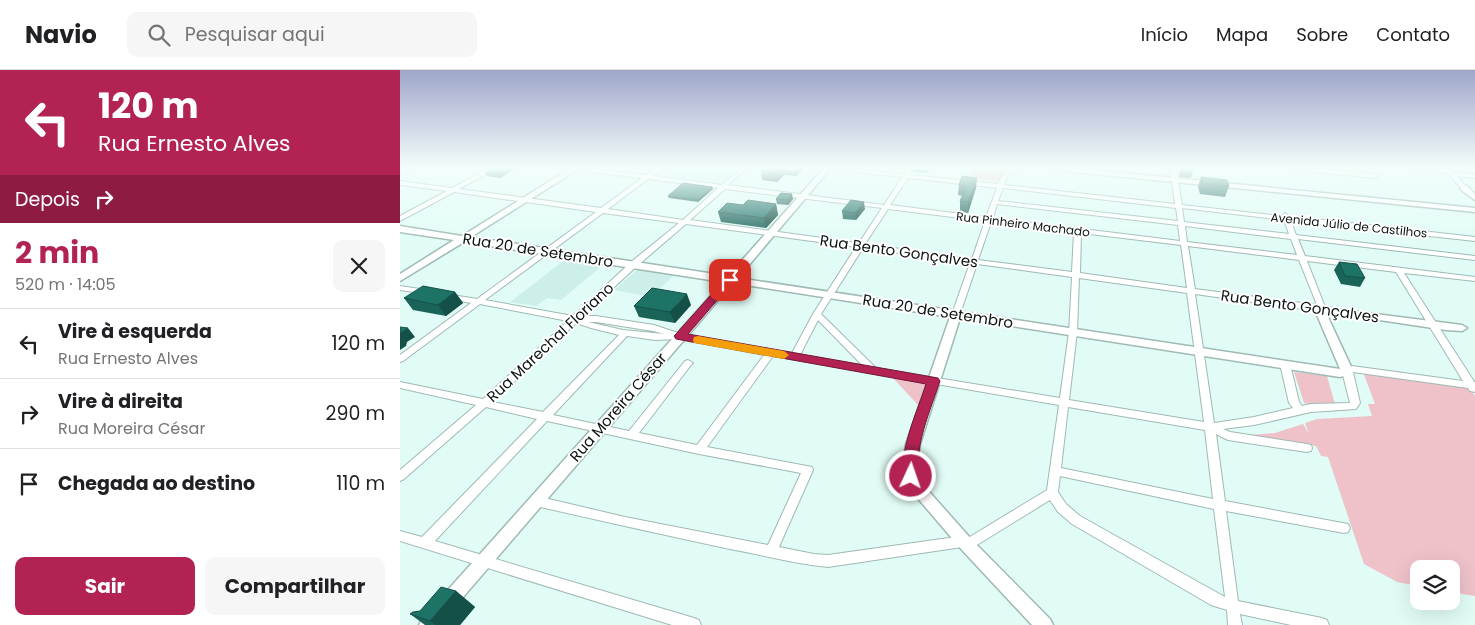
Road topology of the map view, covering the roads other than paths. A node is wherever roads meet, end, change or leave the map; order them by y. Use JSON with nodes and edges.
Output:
{"nodes":[{"id":1,"x":445,"y":194,"type":"edge"},
{"id":2,"x":480,"y":194,"type":"edge"},
{"id":3,"x":534,"y":194,"type":"edge"},
{"id":4,"x":624,"y":194,"type":"edge"},
{"id":5,"x":715,"y":194,"type":"edge"},
{"id":6,"x":783,"y":194,"type":"edge"},
{"id":7,"x":894,"y":194,"type":"edge"},
{"id":8,"x":998,"y":194,"type":"edge"},
{"id":9,"x":1086,"y":194,"type":"edge"},
{"id":10,"x":1176,"y":194,"type":"edge"},
{"id":11,"x":1313,"y":194,"type":"edge"},
{"id":12,"x":802,"y":196,"type":"junction"},
{"id":13,"x":524,"y":200,"type":"junction"},
{"id":14,"x":995,"y":202,"type":"junction"},
{"id":15,"x":1177,"y":204,"type":"junction"},
{"id":16,"x":885,"y":207,"type":"junction"},
{"id":17,"x":602,"y":210,"type":"junction"},
{"id":18,"x":1475,"y":210,"type":"edge"},
{"id":19,"x":1285,"y":216,"type":"junction"},
{"id":20,"x":400,"y":219,"type":"edge"},
{"id":21,"x":989,"y":219,"type":"junction"},
{"id":22,"x":684,"y":222,"type":"junction"},
{"id":23,"x":1180,"y":223,"type":"junction"},
{"id":24,"x":400,"y":229,"type":"edge"},
{"id":25,"x":1078,"y":230,"type":"junction"},
{"id":26,"x":770,"y":234,"type":"junction"},
{"id":27,"x":1293,"y":237,"type":"junction"},
{"id":28,"x":1475,"y":237,"type":"edge"},
{"id":29,"x":464,"y":238,"type":"junction"},
{"id":30,"x":1183,"y":243,"type":"junction"},
{"id":31,"x":860,"y":246,"type":"junction"},
{"id":32,"x":546,"y":251,"type":"junction"},
{"id":33,"x":1302,"y":258,"type":"junction"},
{"id":34,"x":1475,"y":258,"type":"edge"},
{"id":35,"x":974,"y":262,"type":"junction"},
{"id":36,"x":634,"y":264,"type":"junction"},
{"id":37,"x":1399,"y":270,"type":"junction"},
{"id":38,"x":1076,"y":275,"type":"junction"},
{"id":39,"x":400,"y":278,"type":"edge"},
{"id":40,"x":1475,"y":279,"type":"edge"},
{"id":41,"x":730,"y":280,"type":"junction"},
{"id":42,"x":400,"y":288,"type":"edge"},
{"id":43,"x":1191,"y":291,"type":"junction"},
{"id":44,"x":829,"y":295,"type":"junction"},
{"id":45,"x":479,"y":302,"type":"junction"},
{"id":46,"x":1325,"y":311,"type":"junction"},
{"id":47,"x":817,"y":314,"type":"junction"},
{"id":48,"x":956,"y":314,"type":"junction"},
{"id":49,"x":574,"y":319,"type":"junction"},
{"id":50,"x":1432,"y":324,"type":"junction"},
{"id":51,"x":1475,"y":330,"type":"edge"},
{"id":52,"x":626,"y":332,"type":"junction"},
{"id":53,"x":1073,"y":332,"type":"junction"},
{"id":54,"x":680,"y":336,"type":"junction"},
{"id":55,"x":1200,"y":351,"type":"junction"},
{"id":56,"x":771,"y":352,"type":"junction"},
{"id":57,"x":794,"y":356,"type":"junction"},
{"id":58,"x":400,"y":359,"type":"edge"},
{"id":59,"x":688,"y":363,"type":"dead end"},
{"id":60,"x":1285,"y":364,"type":"junction"},
{"id":61,"x":873,"y":370,"type":"junction"},
{"id":62,"x":1347,"y":371,"type":"junction"},
{"id":63,"x":934,"y":381,"type":"junction"},
{"id":64,"x":400,"y":385,"type":"edge"},
{"id":65,"x":1473,"y":388,"type":"edge"},
{"id":66,"x":484,"y":404,"type":"junction"},
{"id":67,"x":1064,"y":404,"type":"junction"},
{"id":68,"x":1299,"y":410,"type":"junction"},
{"id":69,"x":546,"y":417,"type":"junction"},
{"id":70,"x":1210,"y":427,"type":"junction"},
{"id":71,"x":600,"y":428,"type":"junction"},
{"id":72,"x":632,"y":435,"type":"junction"},
{"id":73,"x":1307,"y":448,"type":"dead end"},
{"id":74,"x":700,"y":450,"type":"junction"},
{"id":75,"x":808,"y":470,"type":"joint"},
{"id":76,"x":1055,"y":471,"type":"junction"},
{"id":77,"x":400,"y":476,"type":"edge"},
{"id":78,"x":1052,"y":493,"type":"junction"},
{"id":79,"x":536,"y":501,"type":"junction"},
{"id":80,"x":1220,"y":505,"type":"junction"},
{"id":81,"x":1344,"y":528,"type":"dead end"},
{"id":82,"x":400,"y":536,"type":"edge"},
{"id":83,"x":965,"y":543,"type":"junction"},
{"id":84,"x":424,"y":544,"type":"junction"},
{"id":85,"x":772,"y":552,"type":"junction"},
{"id":86,"x":483,"y":562,"type":"junction"},
{"id":87,"x":1232,"y":606,"type":"junction"},
{"id":88,"x":428,"y":625,"type":"edge"},
{"id":89,"x":694,"y":625,"type":"edge"},
{"id":90,"x":1044,"y":625,"type":"edge"},
{"id":91,"x":1235,"y":625,"type":"edge"},
{"id":92,"x":1322,"y":625,"type":"edge"}],
"edges":[{"from":1,"to":20,"type":"street"},
{"from":2,"to":13,"type":"street","name":"Rua Bento Gonçalves"},
{"from":3,"to":13,"type":"main road"},
{"from":4,"to":17,"type":"street"},
{"from":5,"to":22,"type":"street","name":"Rua Marechal Floriano"},
{"from":6,"to":12,"type":"street","name":"Rua Pinheiro Machado"},
{"from":7,"to":16,"type":"street"},
{"from":8,"to":14,"type":"street"},
{"from":9,"to":15,"type":"street","name":"Avenida Júlio de Castilhos"},
{"from":10,"to":15,"type":"street"},
{"from":11,"to":18,"type":"main road"},
{"from":12,"to":16,"type":"street","name":"Rua Pinheiro Machado"},
{"from":12,"to":26,"type":"main road","name":"Rua Moreira César"},
{"from":13,"to":17,"type":"street","name":"Rua Bento Gonçalves"},
{"from":13,"to":29,"type":"main road"},
{"from":14,"to":21,"type":"street"},
{"from":14,"to":23,"type":"street"},
{"from":15,"to":19,"type":"street","name":"Avenida Júlio de Castilhos"},
{"from":15,"to":23,"type":"street"},
{"from":16,"to":21,"type":"street","name":"Rua Pinheiro Machado"},
{"from":16,"to":31,"type":"street"},
{"from":17,"to":22,"type":"street","name":"Rua Bento Gonçalves"},
{"from":17,"to":32,"type":"street"},
{"from":19,"to":27,"type":"street"},
{"from":19,"to":28,"type":"street","name":"Avenida Júlio de Castilhos"},
{"from":21,"to":25,"type":"street","name":"Rua Pinheiro Machado"},
{"from":21,"to":35,"type":"street"},
{"from":22,"to":26,"type":"street","name":"Rua Bento Gonçalves"},
{"from":22,"to":36,"type":"street","name":"Rua Marechal Floriano"},
{"from":23,"to":27,"type":"street"},
{"from":23,"to":30,"type":"street"},
{"from":24,"to":29,"type":"main road","name":"Rua 20 de Setembro"},
{"from":25,"to":30,"type":"street","name":"Rua Pinheiro Machado"},
{"from":25,"to":38,"type":"street"},
{"from":26,"to":31,"type":"street","name":"Rua Bento Gonçalves"},
{"from":26,"to":41,"type":"main road","name":"Rua Moreira César"},
{"from":27,"to":33,"type":"street"},
{"from":27,"to":34,"type":"street"},
{"from":29,"to":32,"type":"main road","name":"Rua 20 de Setembro"},
{"from":29,"to":39,"type":"main road"},
{"from":30,"to":33,"type":"street","name":"Rua Pinheiro Machado"},
{"from":30,"to":43,"type":"street"},
{"from":31,"to":35,"type":"street","name":"Rua Bento Gonçalves"},
{"from":31,"to":44,"type":"street"},
{"from":32,"to":36,"type":"main road","name":"Rua 20 de Setembro"},
{"from":32,"to":45,"type":"street"},
{"from":33,"to":37,"type":"street","name":"Rua Pinheiro Machado"},
{"from":33,"to":46,"type":"street"},
{"from":35,"to":38,"type":"street","name":"Rua Bento Gonçalves"},
{"from":35,"to":48,"type":"street"},
{"from":36,"to":41,"type":"main road","name":"Rua 20 de Setembro"},
{"from":36,"to":49,"type":"street","name":"Rua Marechal Floriano"},
{"from":37,"to":40,"type":"street","name":"Rua Pinheiro Machado"},
{"from":37,"to":50,"type":"street"},
{"from":38,"to":43,"type":"street","name":"Rua Bento Gonçalves"},
{"from":38,"to":53,"type":"street"},
{"from":41,"to":44,"type":"main road","name":"Rua 20 de Setembro"},
{"from":41,"to":54,"type":"main road","name":"Rua Moreira César"},
{"from":42,"to":45,"type":"street"},
{"from":43,"to":46,"type":"street","name":"Rua Bento Gonçalves"},
{"from":43,"to":55,"type":"street"},
{"from":44,"to":47,"type":"street"},
{"from":44,"to":48,"type":"main road","name":"Rua 20 de Setembro"},
{"from":45,"to":49,"type":"street"},
{"from":45,"to":58,"type":"street"},
{"from":46,"to":50,"type":"main road","name":"Rua Bento Gonçalves"},
{"from":46,"to":62,"type":"main road"},
{"from":47,"to":57,"type":"street"},
{"from":47,"to":61,"type":"street"},
{"from":48,"to":53,"type":"main road","name":"Rua 20 de Setembro"},
{"from":48,"to":63,"type":"main road"},
{"from":49,"to":52,"type":"street"},
{"from":49,"to":54,"type":"street"},
{"from":49,"to":66,"type":"street","name":"Rua Marechal Floriano"},
{"from":50,"to":51,"type":"main road","name":"Rua Bento Gonçalves"},
{"from":50,"to":65,"type":"street"},
{"from":52,"to":54,"type":"street"},
{"from":52,"to":69,"type":"street"},
{"from":53,"to":55,"type":"main road","name":"Rua 20 de Setembro"},
{"from":53,"to":67,"type":"street"},
{"from":54,"to":56,"type":"street"},
{"from":54,"to":71,"type":"main road","name":"Rua Moreira César"},
{"from":55,"to":60,"type":"main road","name":"Rua 20 de Setembro"},
{"from":55,"to":70,"type":"street"},
{"from":56,"to":57,"type":"street"},
{"from":56,"to":74,"type":"street"},
{"from":57,"to":61,"type":"street"},
{"from":59,"to":72,"type":"street"},
{"from":60,"to":62,"type":"main road","name":"Rua 20 de Setembro"},
{"from":60,"to":68,"type":"street"},
{"from":61,"to":63,"type":"street"},
{"from":62,"to":65,"type":"street","name":"Rua 20 de Setembro"},
{"from":62,"to":68,"type":"street"},
{"from":63,"to":67,"type":"street"},
{"from":63,"to":83,"type":"main road"},
{"from":64,"to":66,"type":"street"},
{"from":66,"to":69,"type":"street"},
{"from":66,"to":77,"type":"street","name":"Rua Marechal Floriano"},
{"from":67,"to":70,"type":"street"},
{"from":67,"to":76,"type":"street"},
{"from":68,"to":70,"type":"street"},
{"from":69,"to":71,"type":"street"},
{"from":69,"to":84,"type":"street"},
{"from":70,"to":73,"type":"street"},
{"from":70,"to":80,"type":"street"},
{"from":71,"to":72,"type":"street"},
{"from":71,"to":79,"type":"main road","name":"Rua Moreira César"},
{"from":72,"to":74,"type":"street"},
{"from":74,"to":75,"type":"street"},
{"from":75,"to":85,"type":"street"},
{"from":76,"to":78,"type":"street"},
{"from":76,"to":80,"type":"street"},
{"from":78,"to":83,"type":"street"},
{"from":78,"to":87,"type":"street"},
{"from":79,"to":85,"type":"street"},
{"from":79,"to":86,"type":"main road","name":"Rua Moreira César"},
{"from":80,"to":81,"type":"street"},
{"from":80,"to":87,"type":"street"},
{"from":82,"to":84,"type":"street"},
{"from":83,"to":85,"type":"street"},
{"from":83,"to":90,"type":"main road"},
{"from":84,"to":86,"type":"street"},
{"from":86,"to":88,"type":"main road","name":"Rua Moreira César"},
{"from":86,"to":89,"type":"street"},
{"from":87,"to":91,"type":"street"},
{"from":87,"to":92,"type":"street"}]}
